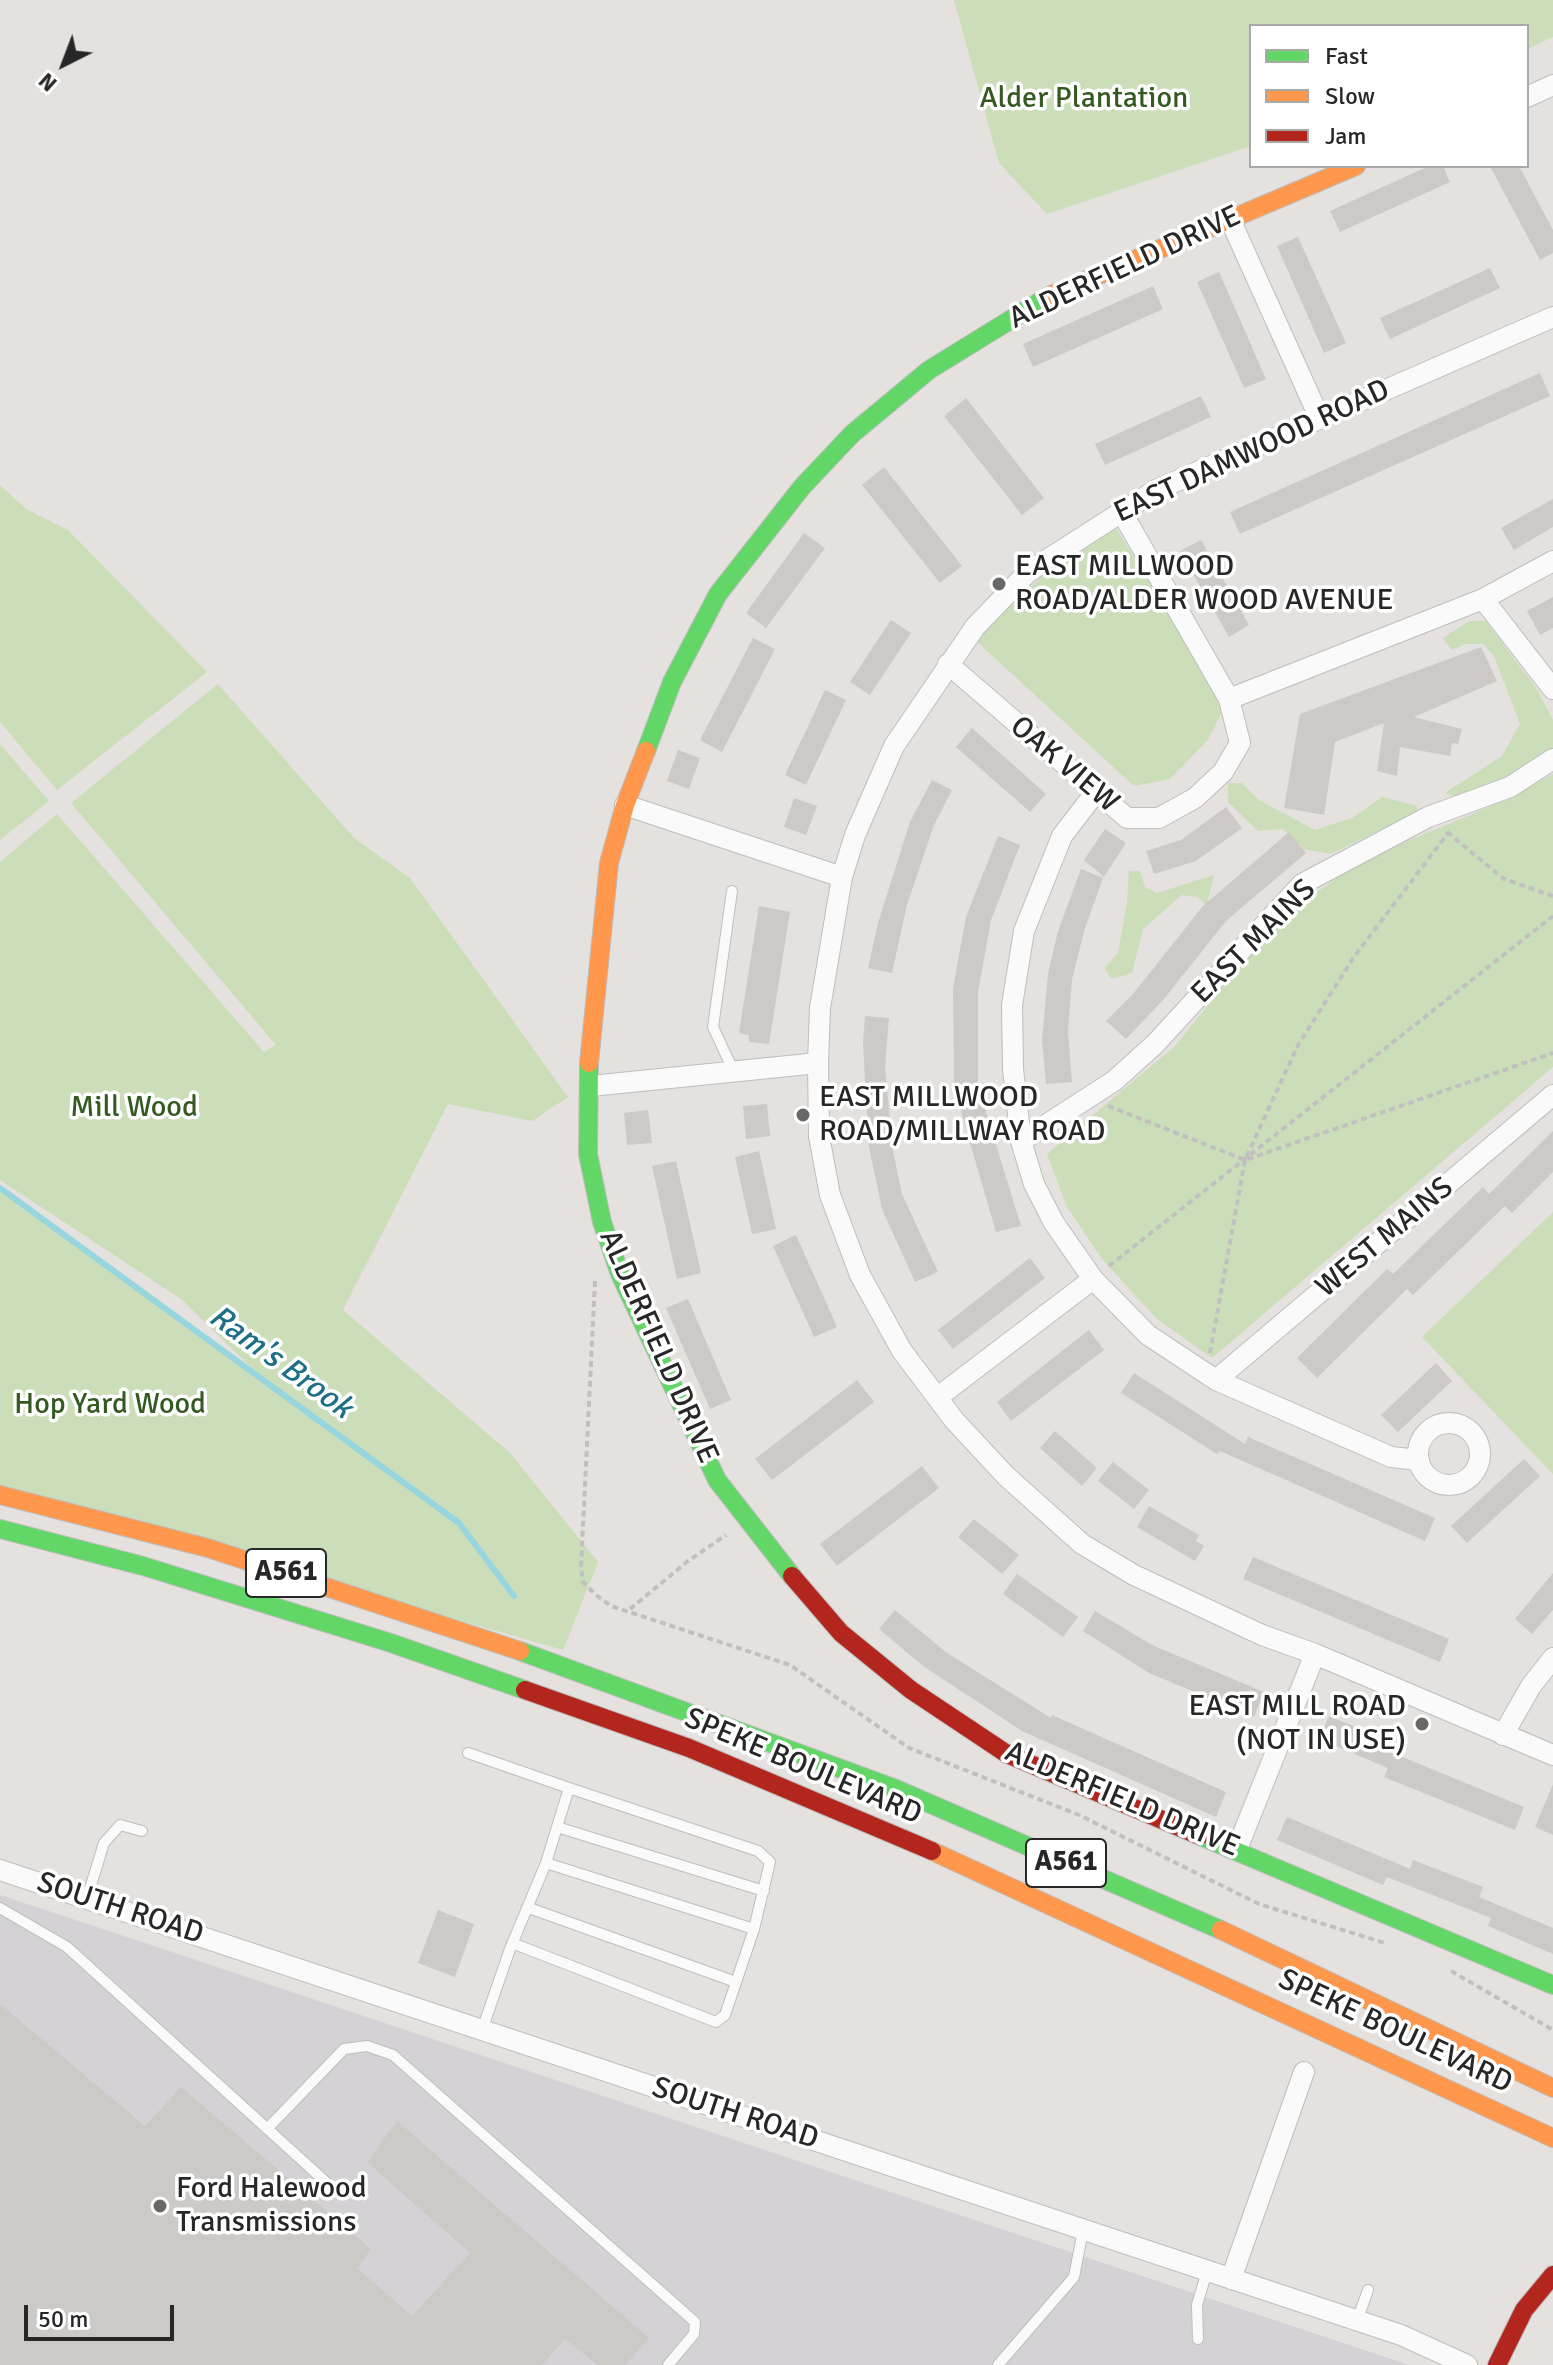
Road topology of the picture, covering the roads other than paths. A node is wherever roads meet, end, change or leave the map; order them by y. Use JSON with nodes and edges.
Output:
{"nodes":[{"id":1,"x":1351,"y":168,"type":"edge"},
{"id":2,"x":1229,"y":217,"type":"junction"},
{"id":3,"x":1553,"y":317,"type":"edge"},
{"id":4,"x":1320,"y":419,"type":"junction"},
{"id":5,"x":1121,"y":511,"type":"junction"},
{"id":6,"x":1553,"y":561,"type":"edge"},
{"id":7,"x":1483,"y":599,"type":"junction"},
{"id":8,"x":948,"y":664,"type":"junction"},
{"id":9,"x":1553,"y":689,"type":"edge"},
{"id":10,"x":1229,"y":699,"type":"junction"},
{"id":11,"x":1553,"y":759,"type":"edge"},
{"id":12,"x":1095,"y":793,"type":"junction"},
{"id":13,"x":625,"y":805,"type":"junction"},
{"id":14,"x":842,"y":877,"type":"junction"},
{"id":15,"x":732,"y":891,"type":"dead end"},
{"id":16,"x":818,"y":1063,"type":"junction"},
{"id":17,"x":733,"y":1070,"type":"junction"},
{"id":18,"x":591,"y":1086,"type":"junction"},
{"id":19,"x":1553,"y":1095,"type":"edge"},
{"id":20,"x":1021,"y":1141,"type":"junction"},
{"id":21,"x":1093,"y":1279,"type":"junction"},
{"id":22,"x":1211,"y":1378,"type":"junction"},
{"id":23,"x":938,"y":1397,"type":"junction"},
{"id":24,"x":1419,"y":1460,"type":"dead end"},
{"id":25,"x":0,"y":1495,"type":"edge"},
{"id":26,"x":0,"y":1529,"type":"edge"},
{"id":27,"x":1315,"y":1654,"type":"junction"},
{"id":28,"x":1553,"y":1658,"type":"edge"},
{"id":29,"x":1503,"y":1735,"type":"junction"},
{"id":30,"x":468,"y":1753,"type":"dead end"},
{"id":31,"x":1553,"y":1755,"type":"edge"},
{"id":32,"x":569,"y":1788,"type":"junction"},
{"id":33,"x":557,"y":1827,"type":"junction"},
{"id":34,"x":142,"y":1831,"type":"dead end"},
{"id":35,"x":1237,"y":1849,"type":"junction"},
{"id":36,"x":546,"y":1863,"type":"junction"},
{"id":37,"x":0,"y":1870,"type":"edge"},
{"id":38,"x":764,"y":1891,"type":"junction"},
{"id":39,"x":87,"y":1898,"type":"junction"},
{"id":40,"x":0,"y":1908,"type":"edge"},
{"id":41,"x":529,"y":1908,"type":"junction"},
{"id":42,"x":754,"y":1929,"type":"junction"},
{"id":43,"x":512,"y":1943,"type":"junction"},
{"id":44,"x":736,"y":1982,"type":"junction"},
{"id":45,"x":1553,"y":1985,"type":"edge"},
{"id":46,"x":482,"y":2030,"type":"junction"},
{"id":47,"x":1304,"y":2072,"type":"dead end"},
{"id":48,"x":1553,"y":2088,"type":"edge"},
{"id":49,"x":267,"y":2129,"type":"junction"},
{"id":50,"x":1553,"y":2138,"type":"edge"},
{"id":51,"x":327,"y":2183,"type":"dead end"},
{"id":52,"x":1083,"y":2230,"type":"junction"},
{"id":53,"x":1207,"y":2271,"type":"junction"},
{"id":54,"x":1553,"y":2275,"type":"edge"},
{"id":55,"x":1231,"y":2279,"type":"junction"},
{"id":56,"x":1368,"y":2290,"type":"dead end"},
{"id":57,"x":1357,"y":2321,"type":"junction"},
{"id":58,"x":1198,"y":2339,"type":"dead end"},
{"id":59,"x":668,"y":2365,"type":"edge"},
{"id":60,"x":998,"y":2365,"type":"edge"},
{"id":61,"x":1467,"y":2365,"type":"edge"},
{"id":62,"x":1497,"y":2365,"type":"edge"}],
"edges":[{"from":1,"to":2,"type":"main road","name":"ALDERFIELD DRIVE"},
{"from":2,"to":4,"type":"street"},
{"from":2,"to":13,"type":"main road","name":"ALDERFIELD DRIVE"},
{"from":3,"to":4,"type":"street","name":"EAST DAMWOOD ROAD"},
{"from":4,"to":5,"type":"street","name":"EAST DAMWOOD ROAD"},
{"from":5,"to":8,"type":"street","name":"EAST DAMWOOD ROAD"},
{"from":5,"to":10,"type":"street","name":"OAK VIEW"},
{"from":6,"to":7,"type":"street"},
{"from":7,"to":9,"type":"street"},
{"from":7,"to":10,"type":"street"},
{"from":8,"to":12,"type":"street","name":"OAK VIEW"},
{"from":8,"to":14,"type":"street","name":"EAST DAMWOOD ROAD"},
{"from":10,"to":12,"type":"street","name":"OAK VIEW"},
{"from":11,"to":20,"type":"street","name":"EAST MAINS"},
{"from":12,"to":20,"type":"street"},
{"from":13,"to":14,"type":"street"},
{"from":13,"to":18,"type":"main road","name":"ALDERFIELD DRIVE"},
{"from":14,"to":16,"type":"street","name":"EAST DAMWOOD ROAD"},
{"from":15,"to":17,"type":"lane"},
{"from":16,"to":17,"type":"street"},
{"from":16,"to":23,"type":"street","name":"EAST DAMWOOD ROAD"},
{"from":17,"to":18,"type":"street"},
{"from":18,"to":35,"type":"main road","name":"ALDERFIELD DRIVE"},
{"from":19,"to":22,"type":"street","name":"WEST MAINS"},
{"from":20,"to":21,"type":"street"},
{"from":21,"to":22,"type":"street"},
{"from":21,"to":23,"type":"street"},
{"from":22,"to":24,"type":"street"},
{"from":23,"to":27,"type":"street","name":"EAST DAMWOOD ROAD"},
{"from":25,"to":48,"type":"main road","name":"SPEKE BOULEVARD","number":"A561"},
{"from":26,"to":50,"type":"main road","name":"SPEKE BOULEVARD","number":"A561"},
{"from":27,"to":29,"type":"street","name":"EAST DAMWOOD ROAD"},
{"from":27,"to":35,"type":"street"},
{"from":28,"to":29,"type":"street"},
{"from":29,"to":31,"type":"street","name":"EAST DAMWOOD ROAD"},
{"from":30,"to":32,"type":"lane"},
{"from":32,"to":33,"type":"lane"},
{"from":32,"to":38,"type":"lane"},
{"from":33,"to":36,"type":"lane"},
{"from":33,"to":38,"type":"lane"},
{"from":34,"to":39,"type":"lane"},
{"from":35,"to":45,"type":"main road","name":"ALDERFIELD DRIVE"},
{"from":36,"to":41,"type":"lane"},
{"from":36,"to":42,"type":"lane"},
{"from":37,"to":39,"type":"street","name":"SOUTH ROAD"},
{"from":38,"to":42,"type":"lane"},
{"from":39,"to":46,"type":"street","name":"SOUTH ROAD"},
{"from":40,"to":49,"type":"lane"},
{"from":41,"to":43,"type":"lane"},
{"from":41,"to":44,"type":"lane"},
{"from":42,"to":44,"type":"lane"},
{"from":43,"to":44,"type":"lane"},
{"from":43,"to":46,"type":"lane"},
{"from":46,"to":52,"type":"street","name":"SOUTH ROAD"},
{"from":47,"to":55,"type":"street"},
{"from":49,"to":51,"type":"lane"},
{"from":49,"to":59,"type":"lane"},
{"from":52,"to":53,"type":"street","name":"SOUTH ROAD"},
{"from":52,"to":60,"type":"lane"},
{"from":53,"to":55,"type":"street","name":"SOUTH ROAD"},
{"from":53,"to":58,"type":"lane"},
{"from":54,"to":62,"type":"main road"},
{"from":55,"to":57,"type":"street","name":"SOUTH ROAD"},
{"from":56,"to":57,"type":"lane"},
{"from":57,"to":61,"type":"street","name":"SOUTH ROAD"}]}
